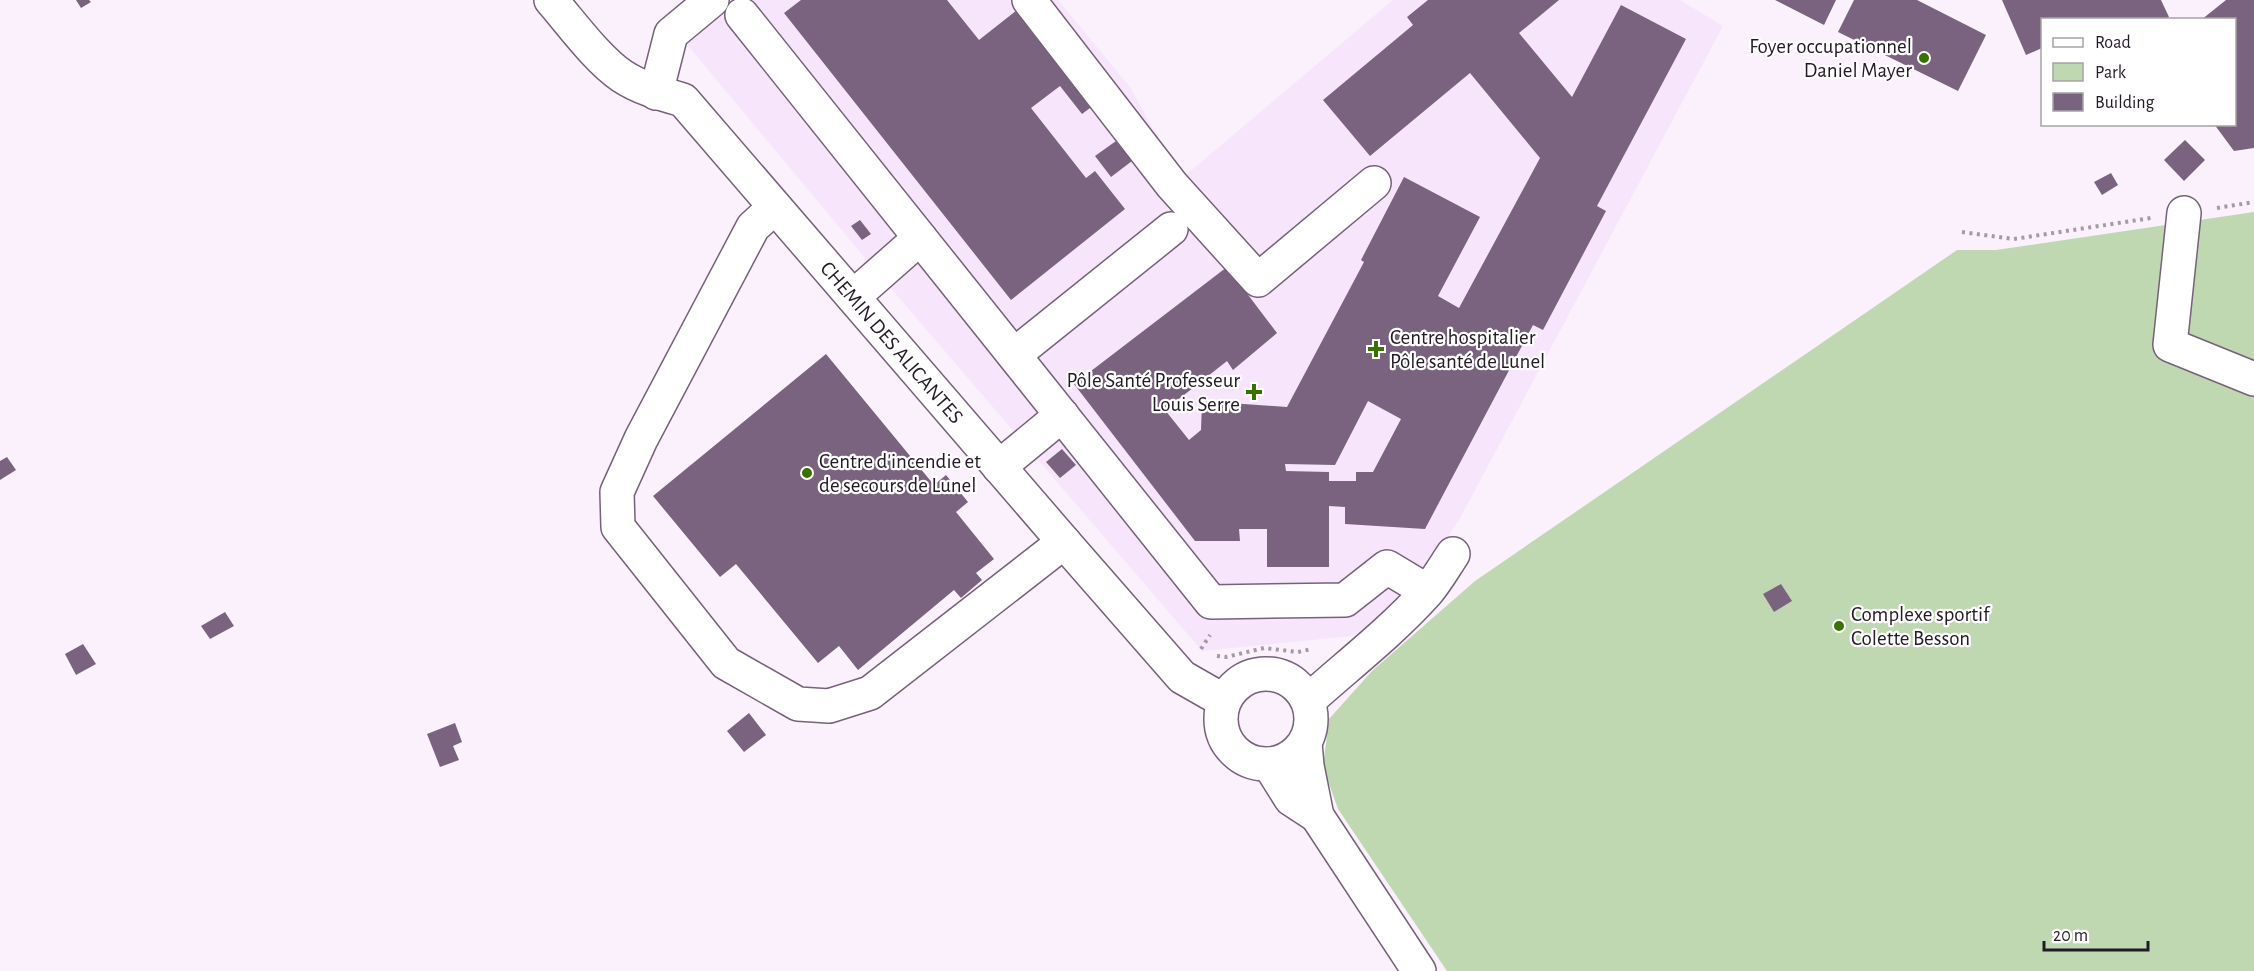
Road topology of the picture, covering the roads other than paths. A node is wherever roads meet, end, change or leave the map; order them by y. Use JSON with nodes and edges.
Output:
{"nodes":[{"id":1,"x":551,"y":0,"type":"edge"},
{"id":2,"x":712,"y":0,"type":"edge"},
{"id":3,"x":1029,"y":0,"type":"edge"},
{"id":4,"x":742,"y":15,"type":"dead end"},
{"id":5,"x":656,"y":93,"type":"junction"},
{"id":6,"x":1374,"y":183,"type":"dead end"},
{"id":7,"x":775,"y":207,"type":"junction"},
{"id":8,"x":2184,"y":213,"type":"road end"},
{"id":9,"x":1171,"y":229,"type":"dead end"},
{"id":10,"x":920,"y":238,"type":"junction"},
{"id":11,"x":853,"y":297,"type":"junction"},
{"id":12,"x":1014,"y":355,"type":"junction"},
{"id":13,"x":2254,"y":379,"type":"edge"},
{"id":14,"x":1062,"y":415,"type":"junction"},
{"id":15,"x":999,"y":467,"type":"junction"},
{"id":16,"x":1064,"y":543,"type":"junction"},
{"id":17,"x":1454,"y":554,"type":"dead end"},
{"id":18,"x":1427,"y":591,"type":"junction"},
{"id":19,"x":1224,"y":701,"type":"junction"},
{"id":20,"x":1308,"y":701,"type":"junction"},
{"id":21,"x":1305,"y":743,"type":"junction"},
{"id":22,"x":1269,"y":764,"type":"junction"},
{"id":23,"x":1317,"y":816,"type":"junction"},
{"id":24,"x":1419,"y":971,"type":"edge"}],
"edges":[{"from":1,"to":5,"type":"street","name":"CHEMIN DES ALICANTES"},
{"from":2,"to":5,"type":"street"},
{"from":3,"to":6,"type":"street"},
{"from":4,"to":10,"type":"street"},
{"from":5,"to":7,"type":"street","name":"CHEMIN DES ALICANTES"},
{"from":7,"to":11,"type":"street","name":"CHEMIN DES ALICANTES"},
{"from":7,"to":16,"type":"street"},
{"from":8,"to":13,"type":"street"},
{"from":9,"to":12,"type":"street"},
{"from":10,"to":11,"type":"street"},
{"from":10,"to":12,"type":"street"},
{"from":11,"to":15,"type":"street","name":"CHEMIN DES ALICANTES"},
{"from":12,"to":14,"type":"street"},
{"from":14,"to":15,"type":"street"},
{"from":14,"to":18,"type":"street"},
{"from":15,"to":16,"type":"street","name":"CHEMIN DES ALICANTES"},
{"from":16,"to":19,"type":"street","name":"CHEMIN DES ALICANTES"},
{"from":17,"to":18,"type":"street"},
{"from":18,"to":20,"type":"street"},
{"from":19,"to":20,"type":"street"},
{"from":19,"to":22,"type":"street"},
{"from":20,"to":21,"type":"street"},
{"from":21,"to":22,"type":"street"},
{"from":21,"to":23,"type":"street"},
{"from":22,"to":23,"type":"street"},
{"from":23,"to":24,"type":"street"}]}
